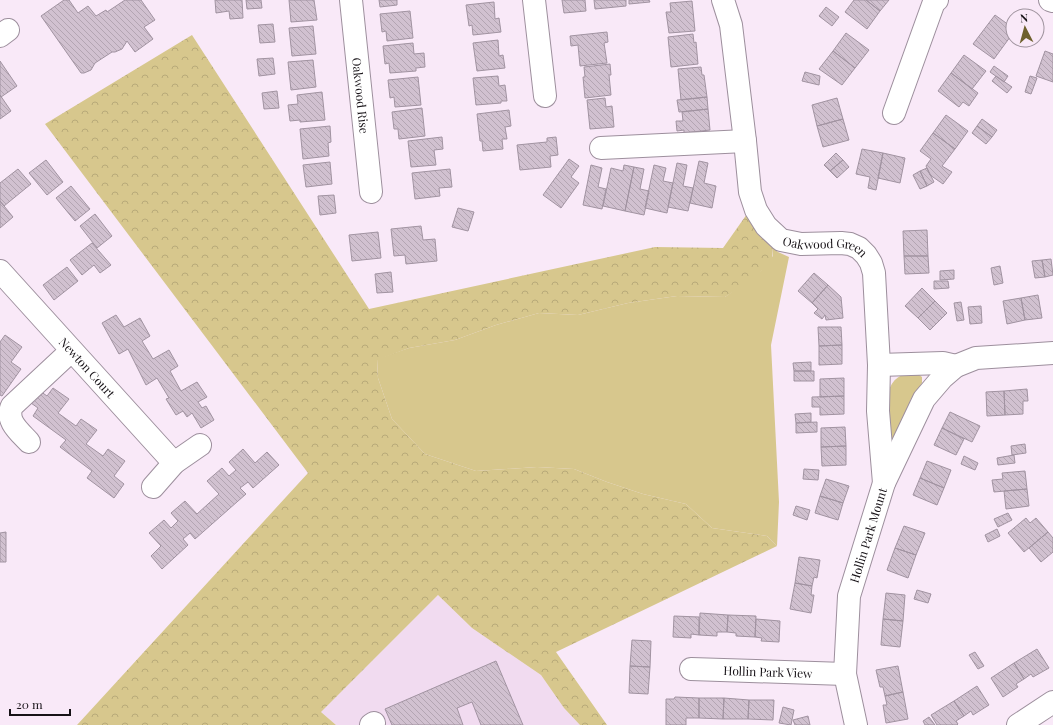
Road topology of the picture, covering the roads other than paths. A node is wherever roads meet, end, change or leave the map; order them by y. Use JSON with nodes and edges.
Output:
{"nodes":[{"id":1,"x":350,"y":0,"type":"edge"},
{"id":2,"x":534,"y":0,"type":"edge"},
{"id":3,"x":723,"y":0,"type":"edge"},
{"id":4,"x":937,"y":0,"type":"edge"},
{"id":5,"x":1050,"y":0,"type":"edge"},
{"id":6,"x":1053,"y":1,"type":"edge"},
{"id":7,"x":545,"y":96,"type":"dead end"},
{"id":8,"x":894,"y":113,"type":"dead end"},
{"id":9,"x":745,"y":141,"type":"junction"},
{"id":10,"x":601,"y":148,"type":"dead end"},
{"id":11,"x":371,"y":192,"type":"dead end"},
{"id":12,"x":0,"y":271,"type":"edge"},
{"id":13,"x":71,"y":351,"type":"junction"},
{"id":14,"x":1053,"y":354,"type":"edge"},
{"id":15,"x":879,"y":365,"type":"junction"},
{"id":16,"x":956,"y":366,"type":"junction"},
{"id":17,"x":29,"y":442,"type":"dead end"},
{"id":18,"x":200,"y":445,"type":"dead end"},
{"id":19,"x":174,"y":463,"type":"junction"},
{"id":20,"x":884,"y":483,"type":"junction"},
{"id":21,"x":153,"y":487,"type":"dead end"},
{"id":22,"x":691,"y":669,"type":"dead end"},
{"id":23,"x":846,"y":674,"type":"junction"},
{"id":24,"x":1053,"y":702,"type":"edge"},
{"id":25,"x":856,"y":725,"type":"edge"},
{"id":26,"x":1018,"y":725,"type":"edge"}],
"edges":[{"from":1,"to":11,"type":"street","name":"Oakwood Rise"},
{"from":2,"to":7,"type":"street"},
{"from":3,"to":9,"type":"street","name":"Oakwood Green"},
{"from":4,"to":8,"type":"street"},
{"from":5,"to":6,"type":"street"},
{"from":9,"to":10,"type":"street"},
{"from":9,"to":15,"type":"street","name":"Oakwood Green"},
{"from":12,"to":13,"type":"street","name":"Newton Court"},
{"from":13,"to":17,"type":"street"},
{"from":13,"to":19,"type":"street","name":"Newton Court"},
{"from":14,"to":16,"type":"street"},
{"from":15,"to":16,"type":"street"},
{"from":15,"to":20,"type":"street","name":"Oakwood Green"},
{"from":16,"to":20,"type":"street","name":"Hollin Park Mount"},
{"from":18,"to":19,"type":"street"},
{"from":19,"to":21,"type":"street"},
{"from":20,"to":23,"type":"street","name":"Hollin Park Mount"},
{"from":22,"to":23,"type":"street","name":"Hollin Park View"},
{"from":23,"to":25,"type":"street","name":"Hollin Park Mount"},
{"from":24,"to":26,"type":"street"}]}
